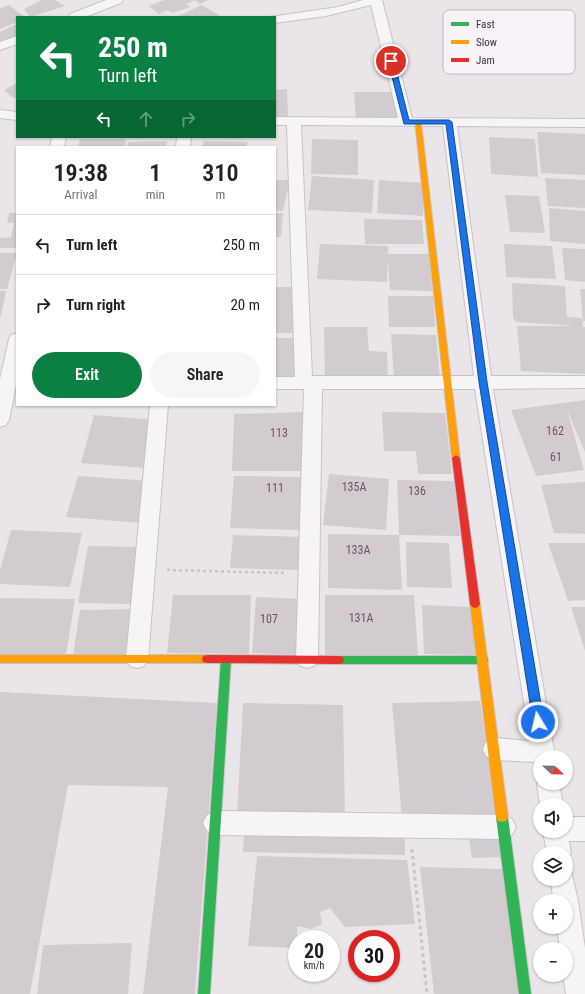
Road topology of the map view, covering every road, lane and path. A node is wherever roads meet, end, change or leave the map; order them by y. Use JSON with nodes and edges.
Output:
{"nodes":[{"id":1,"x":117,"y":0,"type":"edge"},
{"id":2,"x":375,"y":0,"type":"edge"},
{"id":3,"x":77,"y":16,"type":"edge"},
{"id":4,"x":276,"y":19,"type":"edge"},
{"id":5,"x":16,"y":40,"type":"edge"},
{"id":6,"x":0,"y":46,"type":"edge"},
{"id":7,"x":0,"y":114,"type":"edge"},
{"id":8,"x":16,"y":116,"type":"edge"},
{"id":9,"x":276,"y":121,"type":"edge"},
{"id":10,"x":294,"y":122,"type":"junction"},
{"id":11,"x":412,"y":122,"type":"junction"},
{"id":12,"x":449,"y":122,"type":"junction"},
{"id":13,"x":585,"y":123,"type":"edge"},
{"id":14,"x":16,"y":344,"type":"edge"},
{"id":15,"x":446,"y":382,"type":"junction"},
{"id":16,"x":483,"y":382,"type":"junction"},
{"id":17,"x":585,"y":382,"type":"edge"},
{"id":18,"x":276,"y":383,"type":"edge"},
{"id":19,"x":308,"y":383,"type":"junction"},
{"id":20,"x":8,"y":385,"type":"edge"},
{"id":21,"x":159,"y":406,"type":"edge"},
{"id":22,"x":0,"y":420,"type":"edge"},
{"id":23,"x":145,"y":569,"type":"junction"},
{"id":24,"x":309,"y":574,"type":"junction"},
{"id":25,"x":0,"y":659,"type":"edge"},
{"id":26,"x":137,"y":659,"type":"junction"},
{"id":27,"x":226,"y":659,"type":"junction"},
{"id":28,"x":307,"y":659,"type":"junction"},
{"id":29,"x":483,"y":660,"type":"junction"},
{"id":30,"x":494,"y":750,"type":"junction"},
{"id":31,"x":543,"y":750,"type":"edge"},
{"id":32,"x":533,"y":754,"type":"edge"},
{"id":33,"x":215,"y":823,"type":"junction"},
{"id":34,"x":409,"y":827,"type":"junction"},
{"id":35,"x":504,"y":827,"type":"junction"},
{"id":36,"x":573,"y":829,"type":"edge"},
{"id":37,"x":585,"y":829,"type":"edge"},
{"id":38,"x":571,"y":934,"type":"edge"},
{"id":39,"x":204,"y":994,"type":"edge"},
{"id":40,"x":427,"y":994,"type":"edge"},
{"id":41,"x":525,"y":994,"type":"edge"},
{"id":42,"x":579,"y":994,"type":"edge"}],
"edges":[{"from":1,"to":3,"type":"street"},
{"from":2,"to":4,"type":"street"},
{"from":2,"to":11,"type":"street"},
{"from":5,"to":6,"type":"street"},
{"from":7,"to":8,"type":"street"},
{"from":9,"to":10,"type":"street"},
{"from":10,"to":11,"type":"street"},
{"from":10,"to":19,"type":"street"},
{"from":11,"to":12,"type":"street"},
{"from":11,"to":15,"type":"street"},
{"from":12,"to":13,"type":"street"},
{"from":12,"to":16,"type":"street"},
{"from":14,"to":20,"type":"street"},
{"from":15,"to":16,"type":"street"},
{"from":15,"to":19,"type":"street"},
{"from":15,"to":29,"type":"street"},
{"from":16,"to":17,"type":"street"},
{"from":16,"to":31,"type":"street"},
{"from":18,"to":19,"type":"street"},
{"from":19,"to":24,"type":"street"},
{"from":20,"to":22,"type":"street"},
{"from":21,"to":23,"type":"street"},
{"from":23,"to":24,"type":"path"},
{"from":23,"to":26,"type":"street"},
{"from":24,"to":28,"type":"street"},
{"from":25,"to":26,"type":"street"},
{"from":26,"to":27,"type":"street"},
{"from":27,"to":28,"type":"street"},
{"from":27,"to":33,"type":"street"},
{"from":28,"to":29,"type":"street"},
{"from":29,"to":30,"type":"street"},
{"from":30,"to":32,"type":"street"},
{"from":30,"to":35,"type":"street"},
{"from":33,"to":34,"type":"street"},
{"from":33,"to":39,"type":"street"},
{"from":34,"to":35,"type":"street"},
{"from":34,"to":40,"type":"path"},
{"from":35,"to":41,"type":"street"},
{"from":36,"to":37,"type":"street"},
{"from":38,"to":42,"type":"street"}]}
